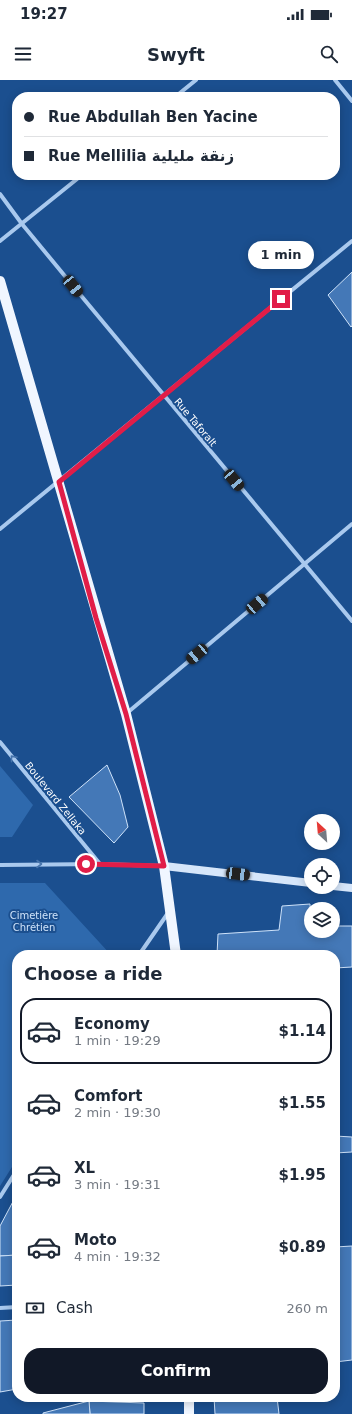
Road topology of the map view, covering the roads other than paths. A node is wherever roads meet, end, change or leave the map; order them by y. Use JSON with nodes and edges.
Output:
{"nodes":[{"id":1,"x":196,"y":80,"type":"edge"},
{"id":2,"x":335,"y":80,"type":"edge"},
{"id":3,"x":181,"y":92,"type":"edge"},
{"id":4,"x":352,"y":101,"type":"edge"},
{"id":5,"x":76,"y":180,"type":"edge"},
{"id":6,"x":0,"y":194,"type":"edge"},
{"id":7,"x":22,"y":224,"type":"junction"},
{"id":8,"x":0,"y":241,"type":"edge"},
{"id":9,"x":352,"y":241,"type":"edge"},
{"id":10,"x":0,"y":281,"type":"edge"},
{"id":11,"x":164,"y":396,"type":"junction"},
{"id":12,"x":59,"y":482,"type":"junction"},
{"id":13,"x":352,"y":524,"type":"edge"},
{"id":14,"x":0,"y":529,"type":"edge"},
{"id":15,"x":305,"y":565,"type":"junction"},
{"id":16,"x":352,"y":620,"type":"edge"},
{"id":17,"x":126,"y":714,"type":"junction"},
{"id":18,"x":0,"y":742,"type":"edge"},
{"id":19,"x":100,"y":864,"type":"junction"},
{"id":20,"x":0,"y":865,"type":"edge"},
{"id":21,"x":164,"y":866,"type":"junction"},
{"id":22,"x":304,"y":882,"type":"edge"},
{"id":23,"x":340,"y":887,"type":"edge"},
{"id":24,"x":352,"y":888,"type":"edge"},
{"id":25,"x":171,"y":910,"type":"junction"},
{"id":26,"x":143,"y":950,"type":"edge"},
{"id":27,"x":175,"y":950,"type":"edge"},
{"id":28,"x":12,"y":1178,"type":"edge"},
{"id":29,"x":0,"y":1198,"type":"edge"},
{"id":30,"x":12,"y":1307,"type":"edge"},
{"id":31,"x":0,"y":1308,"type":"edge"},
{"id":32,"x":189,"y":1402,"type":"edge"},
{"id":33,"x":189,"y":1414,"type":"edge"}],
"edges":[{"from":1,"to":3,"type":"street"},
{"from":2,"to":4,"type":"street"},
{"from":5,"to":7,"type":"street"},
{"from":6,"to":7,"type":"street","name":"Rue Taforalt"},
{"from":7,"to":8,"type":"street"},
{"from":7,"to":11,"type":"street","name":"Rue Taforalt"},
{"from":9,"to":11,"type":"street"},
{"from":10,"to":12,"type":"main road"},
{"from":11,"to":12,"type":"street"},
{"from":11,"to":15,"type":"street","name":"Rue Taforalt"},
{"from":12,"to":14,"type":"street"},
{"from":12,"to":17,"type":"main road"},
{"from":13,"to":15,"type":"street"},
{"from":15,"to":16,"type":"street","name":"Rue Taforalt"},
{"from":15,"to":17,"type":"street"},
{"from":17,"to":21,"type":"main road"},
{"from":19,"to":18,"type":"street","name":"Boulevard Zellaka","one_way":true},
{"from":20,"to":19,"type":"street","one_way":true},
{"from":19,"to":21,"type":"street"},
{"from":21,"to":22,"type":"street"},
{"from":21,"to":25,"type":"main road"},
{"from":23,"to":24,"type":"street"},
{"from":25,"to":26,"type":"street"},
{"from":25,"to":27,"type":"main road"},
{"from":28,"to":29,"type":"street"},
{"from":30,"to":31,"type":"street"},
{"from":32,"to":33,"type":"main road"}]}
